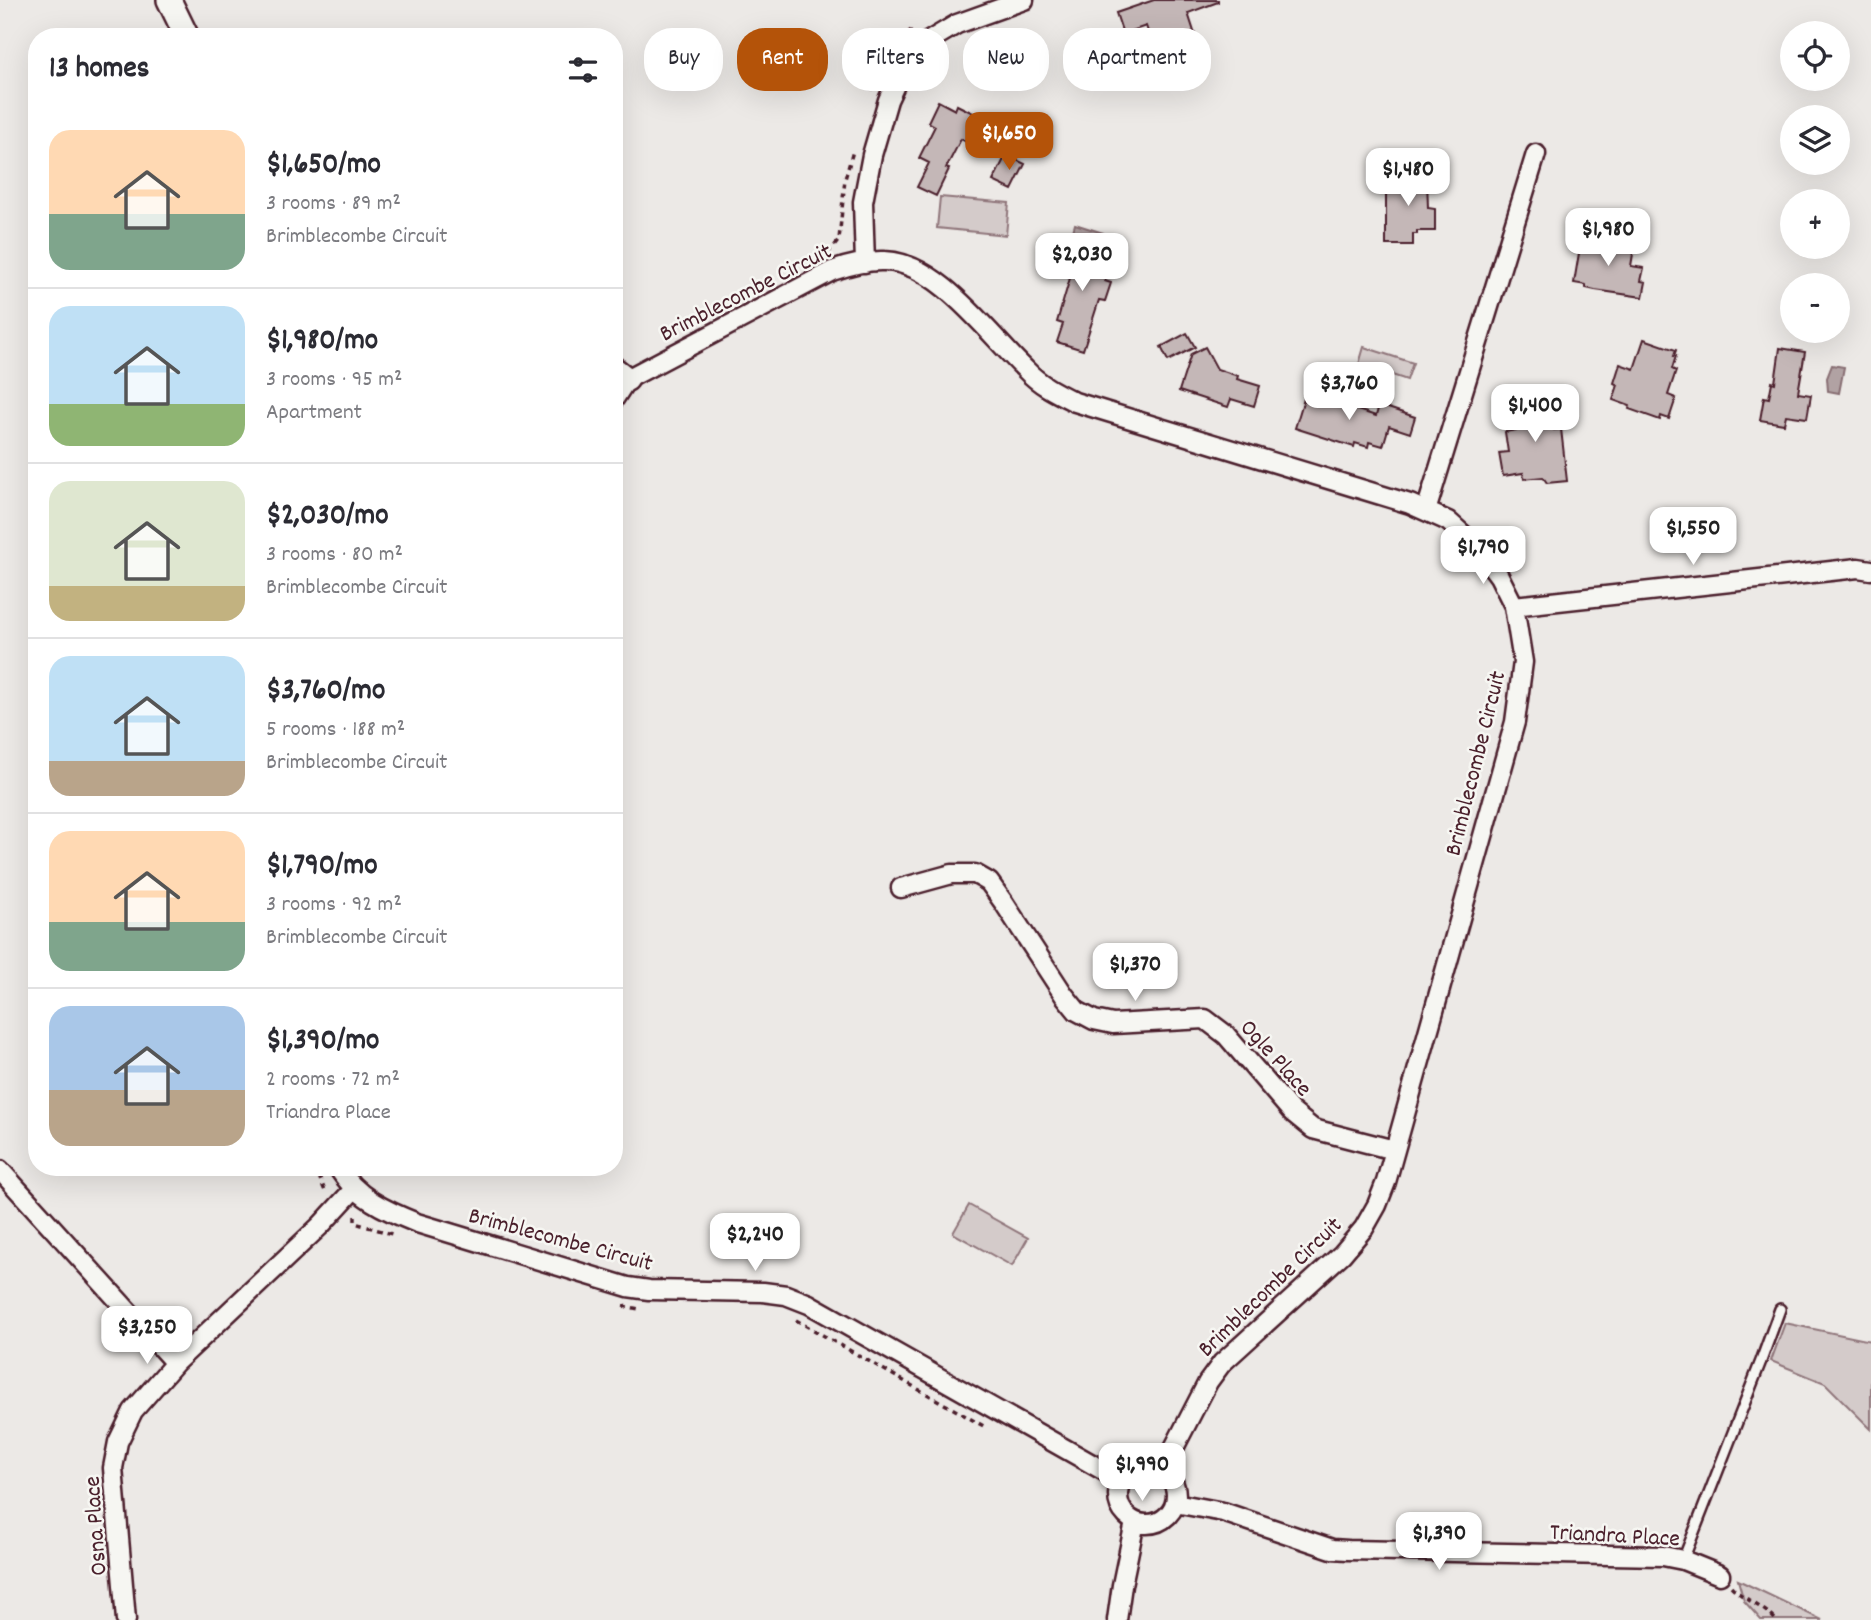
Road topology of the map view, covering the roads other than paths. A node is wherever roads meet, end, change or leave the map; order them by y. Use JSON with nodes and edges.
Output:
{"nodes":[{"id":1,"x":169,"y":0,"type":"edge"},
{"id":2,"x":1024,"y":0,"type":"edge"},
{"id":3,"x":183,"y":28,"type":"edge"},
{"id":4,"x":1536,"y":154,"type":"dead end"},
{"id":5,"x":865,"y":263,"type":"junction"},
{"id":6,"x":623,"y":373,"type":"edge"},
{"id":7,"x":1426,"y":511,"type":"junction"},
{"id":8,"x":1871,"y":570,"type":"edge"},
{"id":9,"x":1514,"y":606,"type":"junction"},
{"id":10,"x":901,"y":888,"type":"dead end"},
{"id":11,"x":1394,"y":1150,"type":"junction"},
{"id":12,"x":0,"y":1170,"type":"edge"},
{"id":13,"x":343,"y":1176,"type":"edge"},
{"id":14,"x":355,"y":1188,"type":"junction"},
{"id":15,"x":1780,"y":1309,"type":"dead end"},
{"id":16,"x":175,"y":1363,"type":"junction"},
{"id":17,"x":1162,"y":1471,"type":"junction"},
{"id":18,"x":1122,"y":1481,"type":"junction"},
{"id":19,"x":1175,"y":1503,"type":"junction"},
{"id":20,"x":1135,"y":1522,"type":"junction"},
{"id":21,"x":1683,"y":1560,"type":"junction"},
{"id":22,"x":1720,"y":1575,"type":"road end"},
{"id":23,"x":126,"y":1620,"type":"edge"},
{"id":24,"x":1117,"y":1620,"type":"edge"}],
"edges":[{"from":1,"to":3,"type":"street"},
{"from":2,"to":5,"type":"street"},
{"from":4,"to":7,"type":"street"},
{"from":5,"to":6,"type":"street","name":"Brimblecombe Circuit"},
{"from":5,"to":7,"type":"street","name":"Brimblecombe Circuit"},
{"from":7,"to":9,"type":"street","name":"Brimblecombe Circuit"},
{"from":8,"to":9,"type":"street"},
{"from":9,"to":11,"type":"street","name":"Brimblecombe Circuit"},
{"from":10,"to":11,"type":"street","name":"Ogle Place"},
{"from":11,"to":17,"type":"street","name":"Brimblecombe Circuit"},
{"from":12,"to":16,"type":"street"},
{"from":13,"to":14,"type":"street","name":"Brimblecombe Circuit"},
{"from":14,"to":16,"type":"street","name":"Osna Place"},
{"from":14,"to":18,"type":"street","name":"Brimblecombe Circuit"},
{"from":15,"to":21,"type":"lane"},
{"from":16,"to":23,"type":"street","name":"Osna Place"},
{"from":17,"to":18,"type":"street"},
{"from":17,"to":19,"type":"street"},
{"from":18,"to":20,"type":"street"},
{"from":19,"to":20,"type":"street"},
{"from":19,"to":21,"type":"street","name":"Triandra Place"},
{"from":20,"to":24,"type":"street"},
{"from":21,"to":22,"type":"street","name":"Triandra Place"}]}
